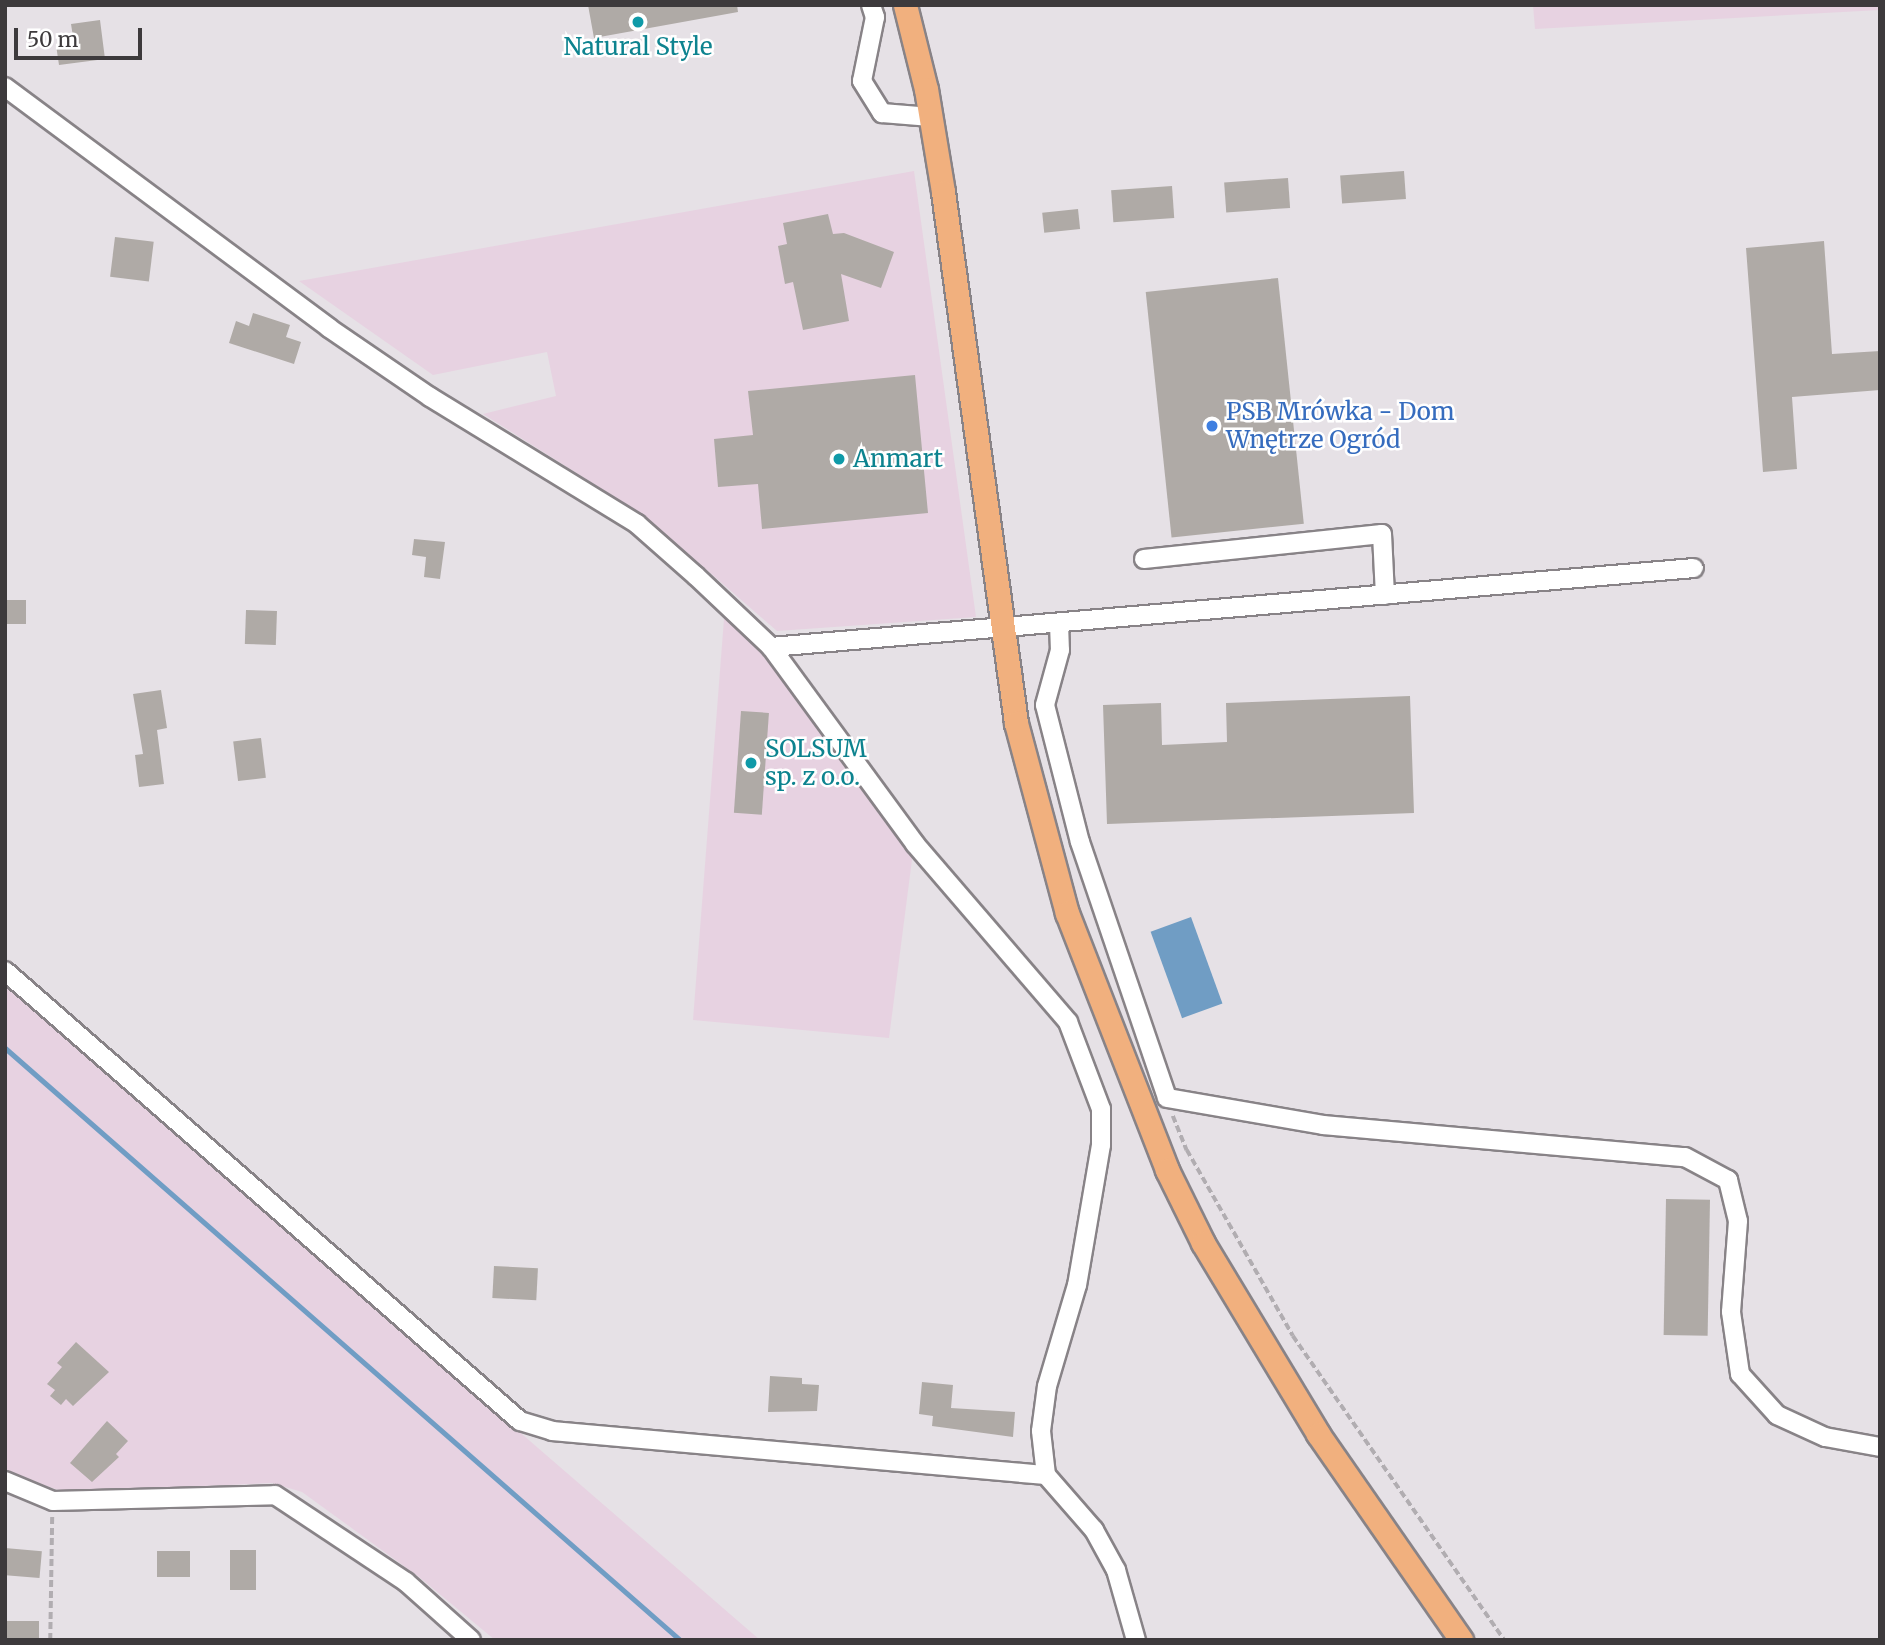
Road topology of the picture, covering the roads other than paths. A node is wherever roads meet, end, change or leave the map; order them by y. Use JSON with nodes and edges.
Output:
{"nodes":[{"id":1,"x":871,"y":5,"type":"edge"},
{"id":2,"x":905,"y":5,"type":"edge"},
{"id":3,"x":5,"y":87,"type":"edge"},
{"id":4,"x":931,"y":117,"type":"junction"},
{"id":5,"x":1144,"y":559,"type":"dead end"},
{"id":6,"x":1694,"y":568,"type":"dead end"},
{"id":7,"x":1385,"y":595,"type":"junction"},
{"id":8,"x":1059,"y":623,"type":"junction"},
{"id":9,"x":1000,"y":628,"type":"junction"},
{"id":10,"x":771,"y":647,"type":"junction"},
{"id":11,"x":5,"y":971,"type":"edge"},
{"id":12,"x":1880,"y":1447,"type":"edge"},
{"id":13,"x":1046,"y":1475,"type":"junction"},
{"id":14,"x":5,"y":1481,"type":"edge"},
{"id":15,"x":471,"y":1640,"type":"edge"},
{"id":16,"x":1136,"y":1640,"type":"edge"},
{"id":17,"x":1461,"y":1640,"type":"edge"}],
"edges":[{"from":1,"to":4,"type":"street"},
{"from":2,"to":4,"type":"main road"},
{"from":3,"to":10,"type":"street"},
{"from":4,"to":9,"type":"main road"},
{"from":5,"to":7,"type":"street"},
{"from":6,"to":7,"type":"street"},
{"from":7,"to":8,"type":"street"},
{"from":8,"to":9,"type":"street"},
{"from":8,"to":12,"type":"street"},
{"from":9,"to":10,"type":"street"},
{"from":9,"to":17,"type":"main road"},
{"from":10,"to":13,"type":"street"},
{"from":11,"to":13,"type":"street"},
{"from":13,"to":16,"type":"street"},
{"from":14,"to":15,"type":"street"}]}
